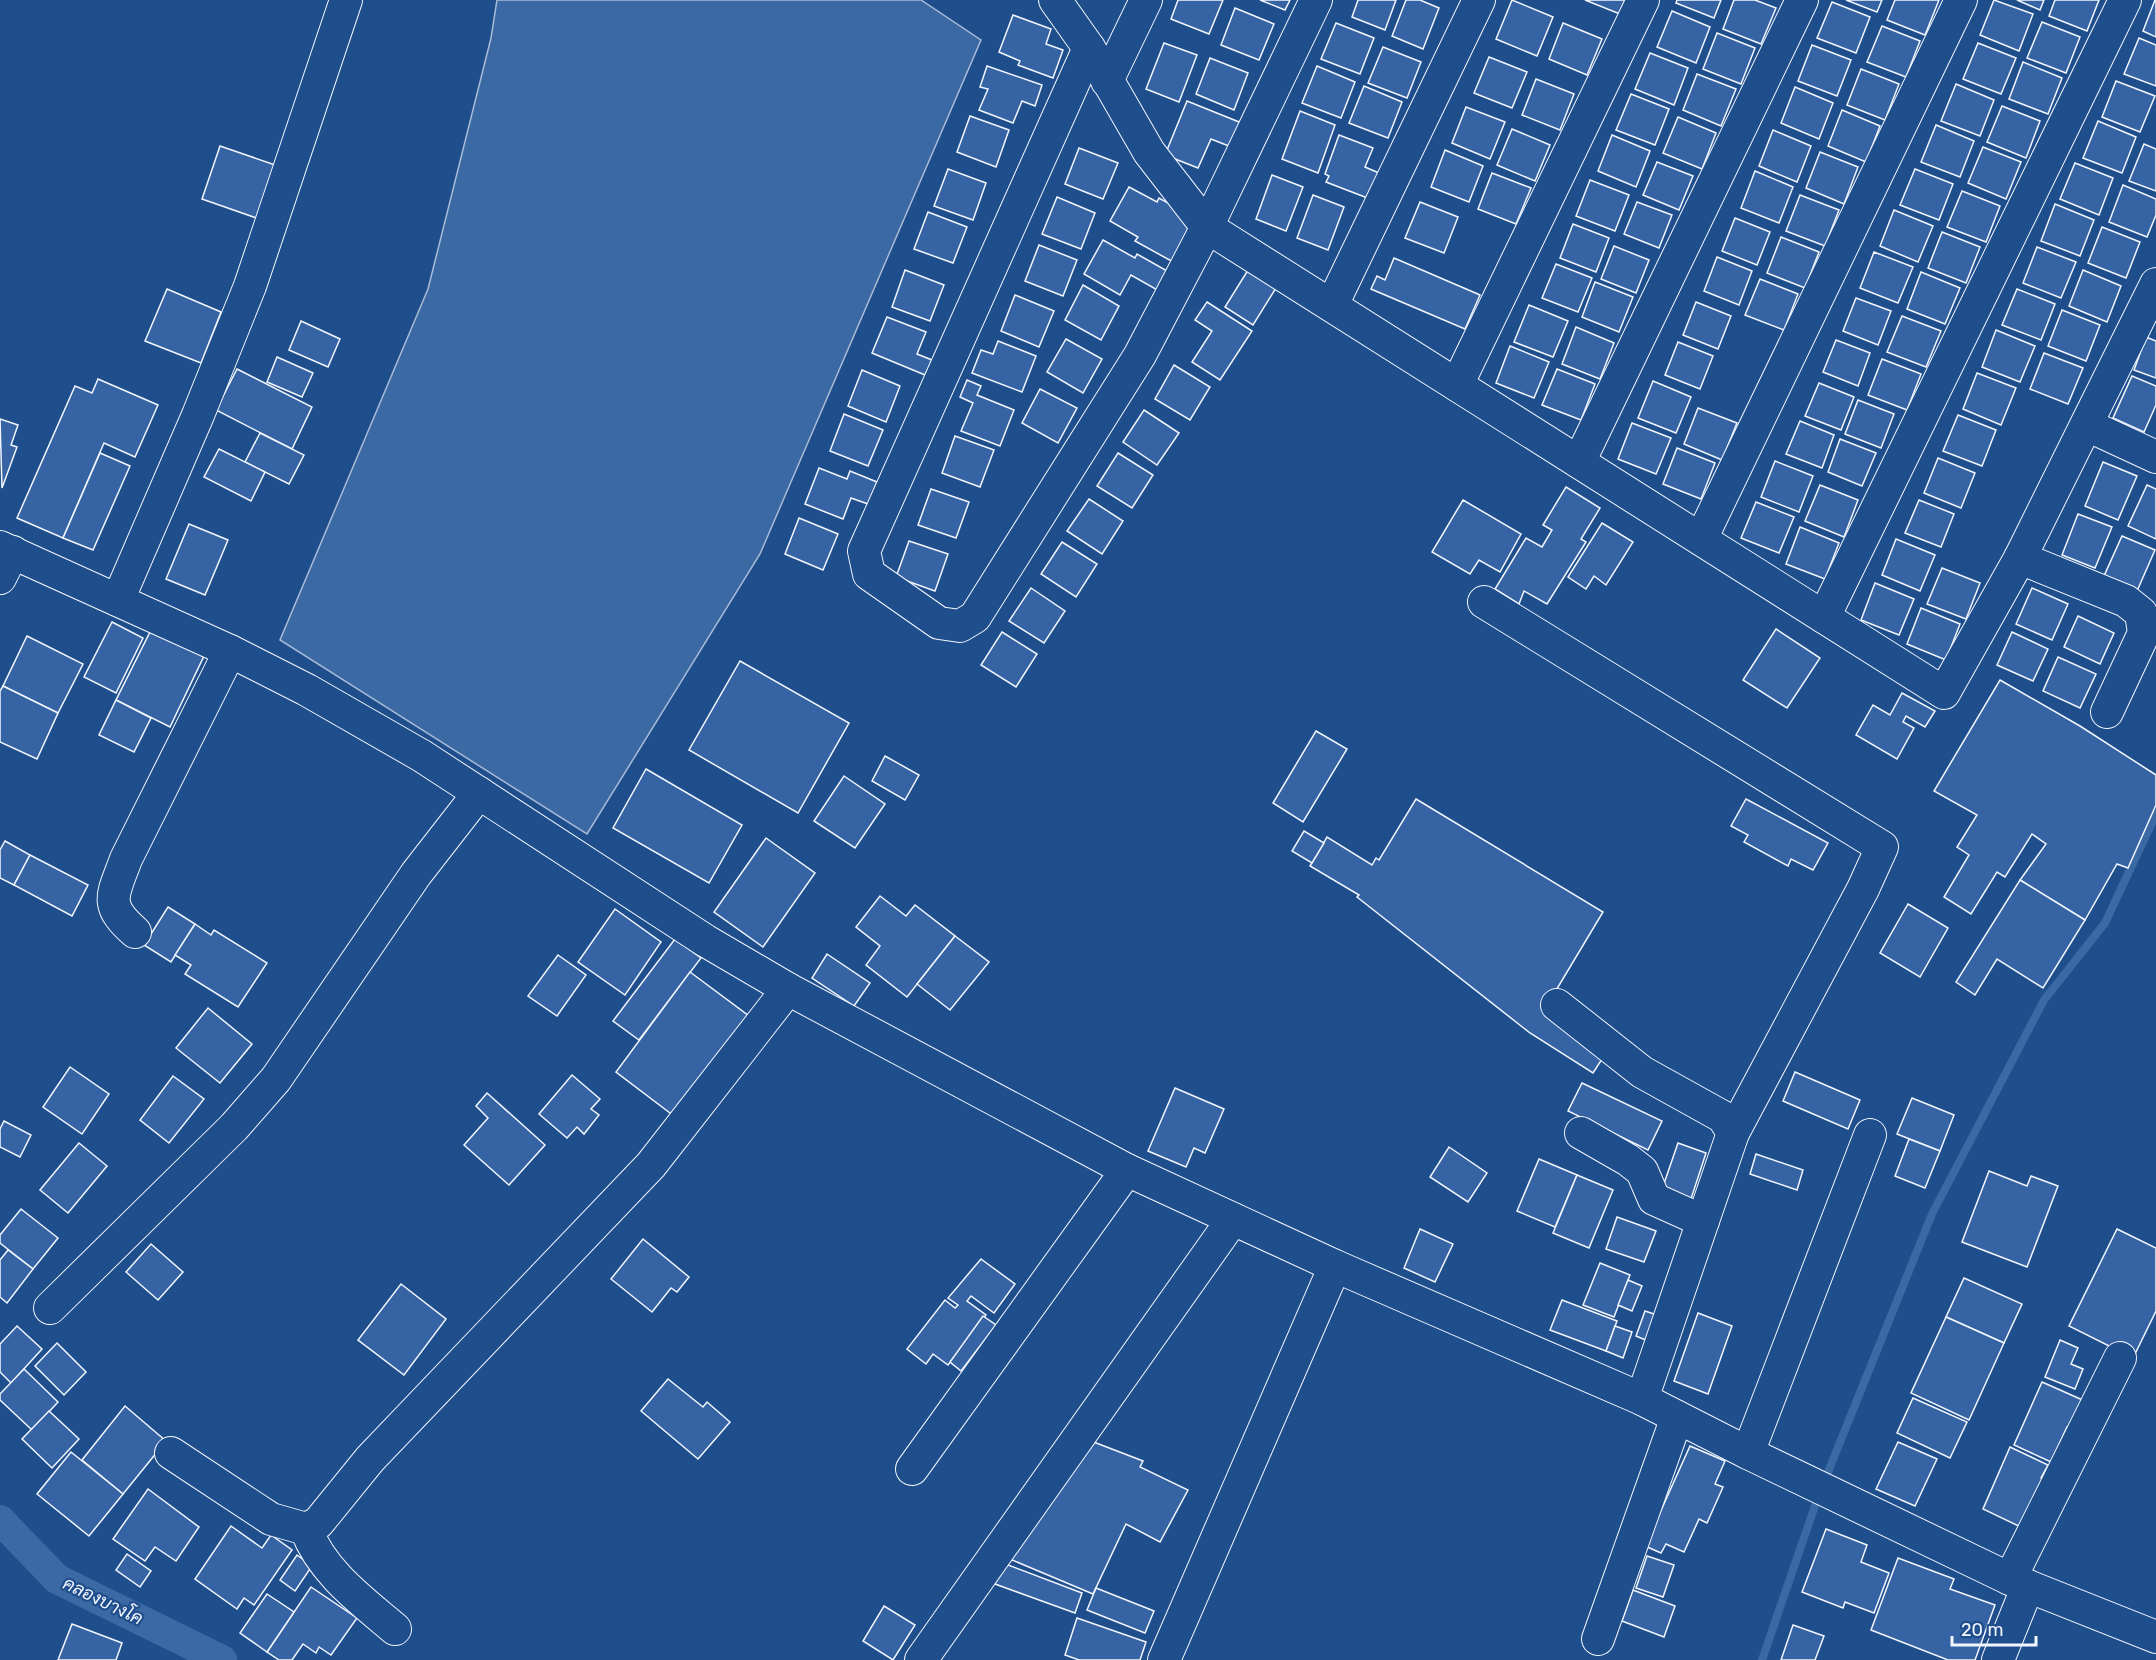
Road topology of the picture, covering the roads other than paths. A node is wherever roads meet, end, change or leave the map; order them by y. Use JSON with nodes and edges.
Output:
{"nodes":[{"id":1,"x":346,"y":0,"type":"edge"},
{"id":2,"x":1055,"y":0,"type":"edge"},
{"id":3,"x":1146,"y":0,"type":"edge"},
{"id":4,"x":1316,"y":0,"type":"edge"},
{"id":5,"x":1479,"y":0,"type":"edge"},
{"id":6,"x":1643,"y":0,"type":"edge"},
{"id":7,"x":1802,"y":0,"type":"edge"},
{"id":8,"x":1960,"y":0,"type":"edge"},
{"id":9,"x":2125,"y":0,"type":"edge"},
{"id":10,"x":1089,"y":48,"type":"junction"},
{"id":11,"x":1107,"y":81,"type":"junction"},
{"id":12,"x":1207,"y":226,"type":"junction"},
{"id":13,"x":2156,"y":284,"type":"edge"},
{"id":14,"x":1332,"y":305,"type":"junction"},
{"id":15,"x":1457,"y":385,"type":"junction"},
{"id":16,"x":2087,"y":425,"type":"junction"},
{"id":17,"x":2156,"y":457,"type":"edge"},
{"id":18,"x":1579,"y":462,"type":"junction"},
{"id":19,"x":1701,"y":539,"type":"junction"},
{"id":20,"x":2020,"y":558,"type":"junction"},
{"id":21,"x":4,"y":559,"type":"edge"},
{"id":22,"x":118,"y":600,"type":"junction"},
{"id":23,"x":1484,"y":602,"type":"dead end"},
{"id":24,"x":1824,"y":617,"type":"junction"},
{"id":25,"x":230,"y":651,"type":"junction"},
{"id":26,"x":2107,"y":712,"type":"dead end"},
{"id":27,"x":479,"y":793,"type":"junction"},
{"id":28,"x":135,"y":932,"type":"dead end"},
{"id":29,"x":788,"y":989,"type":"junction"},
{"id":30,"x":1557,"y":1005,"type":"dead end"},
{"id":31,"x":1733,"y":1132,"type":"junction"},
{"id":32,"x":1581,"y":1133,"type":"dead end"},
{"id":33,"x":1870,"y":1135,"type":"dead end"},
{"id":34,"x":1126,"y":1170,"type":"junction"},
{"id":35,"x":1233,"y":1219,"type":"junction"},
{"id":36,"x":1703,"y":1221,"type":"junction"},
{"id":37,"x":1335,"y":1266,"type":"junction"},
{"id":38,"x":50,"y":1308,"type":"dead end"},
{"id":39,"x":2120,"y":1358,"type":"dead end"},
{"id":40,"x":1642,"y":1399,"type":"junction"},
{"id":41,"x":1677,"y":1417,"type":"junction"},
{"id":42,"x":171,"y":1453,"type":"dead end"},
{"id":43,"x":1748,"y":1453,"type":"junction"},
{"id":44,"x":912,"y":1469,"type":"dead end"},
{"id":45,"x":306,"y":1529,"type":"junction"},
{"id":46,"x":2019,"y":1582,"type":"junction"},
{"id":47,"x":395,"y":1629,"type":"dead end"},
{"id":48,"x":2156,"y":1637,"type":"edge"},
{"id":49,"x":1598,"y":1639,"type":"dead end"},
{"id":50,"x":921,"y":1660,"type":"edge"},
{"id":51,"x":1164,"y":1660,"type":"edge"},
{"id":52,"x":1998,"y":1660,"type":"edge"}],
"edges":[{"from":1,"to":22,"type":"street"},
{"from":2,"to":10,"type":"street"},
{"from":3,"to":11,"type":"street"},
{"from":4,"to":12,"type":"street"},
{"from":5,"to":14,"type":"street"},
{"from":6,"to":15,"type":"street"},
{"from":7,"to":18,"type":"street"},
{"from":8,"to":19,"type":"street"},
{"from":9,"to":24,"type":"street"},
{"from":10,"to":11,"type":"street"},
{"from":10,"to":12,"type":"street"},
{"from":11,"to":12,"type":"street"},
{"from":12,"to":14,"type":"street"},
{"from":13,"to":16,"type":"street"},
{"from":14,"to":15,"type":"street"},
{"from":15,"to":18,"type":"street"},
{"from":16,"to":17,"type":"street"},
{"from":16,"to":20,"type":"street"},
{"from":18,"to":19,"type":"street"},
{"from":19,"to":24,"type":"street"},
{"from":20,"to":24,"type":"street"},
{"from":20,"to":26,"type":"street"},
{"from":21,"to":22,"type":"street"},
{"from":22,"to":25,"type":"street"},
{"from":23,"to":31,"type":"street"},
{"from":25,"to":27,"type":"street"},
{"from":25,"to":28,"type":"street"},
{"from":27,"to":29,"type":"street"},
{"from":27,"to":38,"type":"street"},
{"from":29,"to":34,"type":"street"},
{"from":29,"to":45,"type":"street"},
{"from":30,"to":31,"type":"street"},
{"from":31,"to":36,"type":"street"},
{"from":32,"to":36,"type":"street"},
{"from":33,"to":43,"type":"street"},
{"from":34,"to":35,"type":"street"},
{"from":34,"to":44,"type":"street"},
{"from":35,"to":37,"type":"street"},
{"from":35,"to":50,"type":"street"},
{"from":36,"to":40,"type":"street"},
{"from":37,"to":40,"type":"street"},
{"from":37,"to":51,"type":"street"},
{"from":39,"to":46,"type":"street"},
{"from":40,"to":41,"type":"street"},
{"from":41,"to":43,"type":"street"},
{"from":41,"to":49,"type":"street"},
{"from":42,"to":45,"type":"street"},
{"from":43,"to":46,"type":"street"},
{"from":45,"to":47,"type":"street"},
{"from":46,"to":48,"type":"street"},
{"from":46,"to":52,"type":"street"}]}
